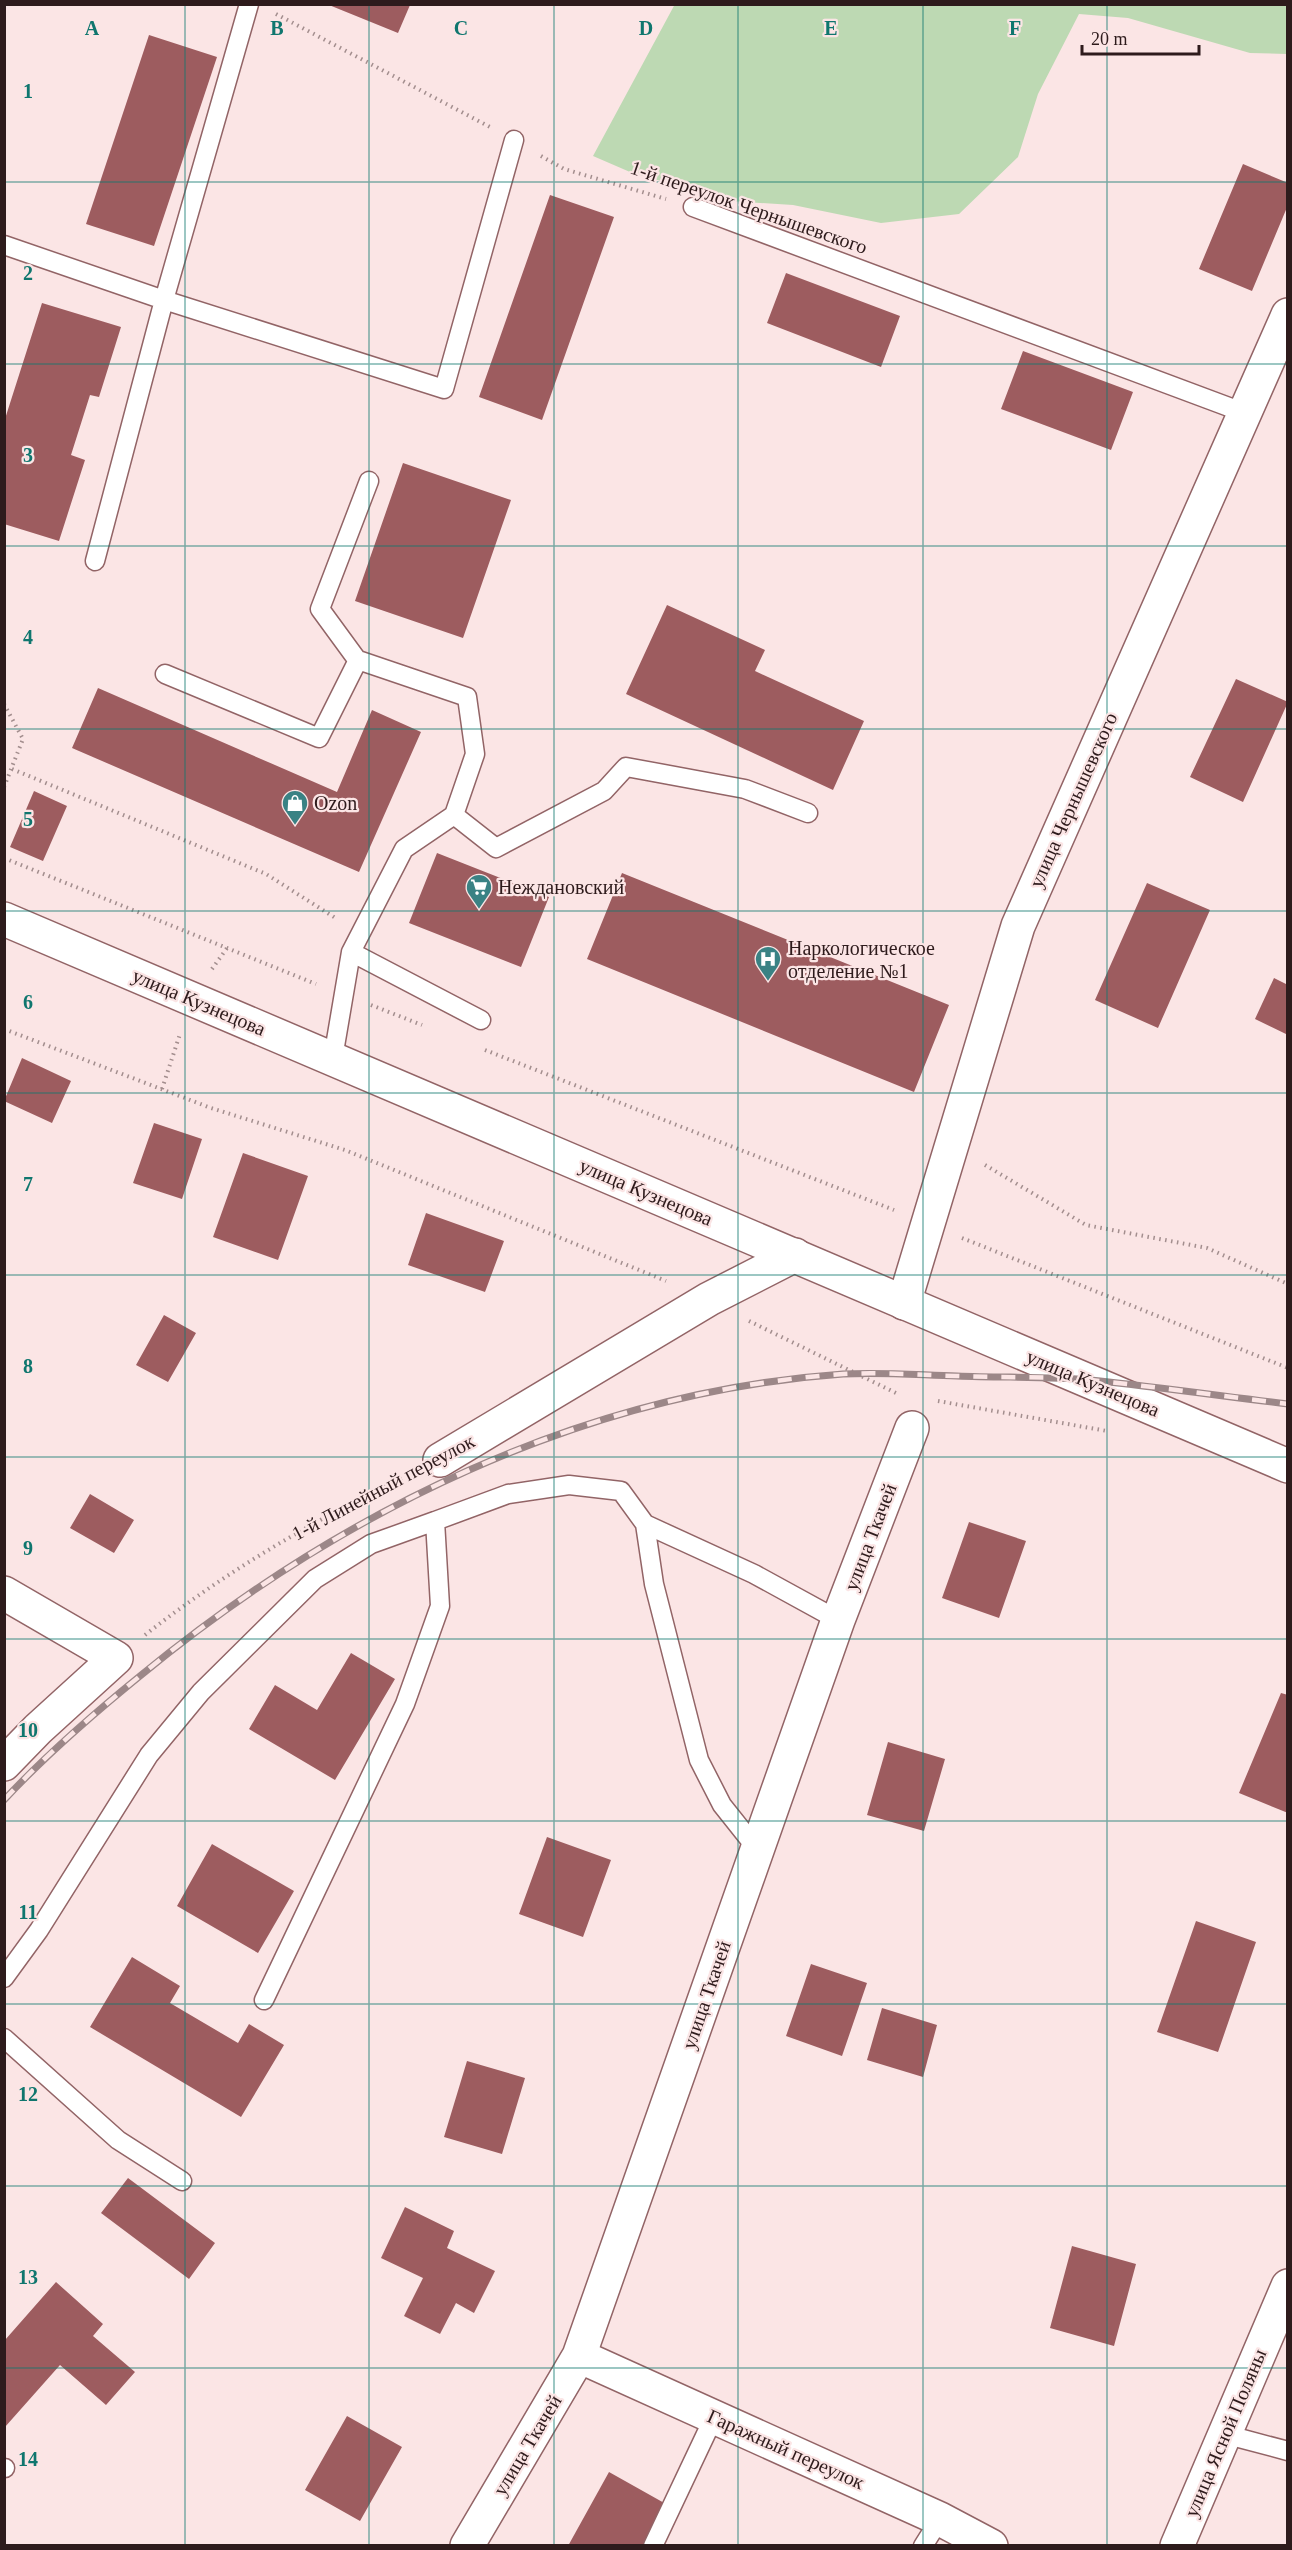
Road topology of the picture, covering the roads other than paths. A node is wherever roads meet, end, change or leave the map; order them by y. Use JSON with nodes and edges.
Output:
{"nodes":[{"id":1,"x":249,"y":4,"type":"edge"},
{"id":2,"x":514,"y":140,"type":"road end"},
{"id":3,"x":693,"y":207,"type":"road end"},
{"id":4,"x":4,"y":245,"type":"edge"},
{"id":5,"x":164,"y":300,"type":"junction"},
{"id":6,"x":1287,"y":315,"type":"edge"},
{"id":7,"x":1245,"y":413,"type":"junction"},
{"id":8,"x":369,"y":481,"type":"dead end"},
{"id":9,"x":95,"y":561,"type":"dead end"},
{"id":10,"x":358,"y":662,"type":"junction"},
{"id":11,"x":165,"y":674,"type":"dead end"},
{"id":12,"x":808,"y":813,"type":"dead end"},
{"id":13,"x":454,"y":815,"type":"junction"},
{"id":14,"x":4,"y":919,"type":"edge"},
{"id":15,"x":351,"y":952,"type":"junction"},
{"id":16,"x":481,"y":1020,"type":"dead end"},
{"id":17,"x":333,"y":1058,"type":"junction"},
{"id":18,"x":795,"y":1255,"type":"junction"},
{"id":19,"x":904,"y":1303,"type":"junction"},
{"id":20,"x":912,"y":1428,"type":"dead end"},
{"id":21,"x":440,"y":1460,"type":"road end"},
{"id":22,"x":1287,"y":1466,"type":"edge"},
{"id":23,"x":435,"y":1521,"type":"junction"},
{"id":24,"x":645,"y":1524,"type":"junction"},
{"id":25,"x":4,"y":1593,"type":"edge"},
{"id":26,"x":838,"y":1620,"type":"junction"},
{"id":27,"x":4,"y":1764,"type":"edge"},
{"id":28,"x":757,"y":1849,"type":"junction"},
{"id":29,"x":4,"y":1978,"type":"edge"},
{"id":30,"x":264,"y":2000,"type":"dead end"},
{"id":31,"x":4,"y":2037,"type":"edge"},
{"id":32,"x":182,"y":2181,"type":"dead end"},
{"id":33,"x":1287,"y":2286,"type":"edge"},
{"id":34,"x":579,"y":2356,"type":"junction"},
{"id":35,"x":714,"y":2417,"type":"junction"},
{"id":36,"x":1224,"y":2434,"type":"junction"},
{"id":37,"x":1287,"y":2451,"type":"edge"},
{"id":38,"x":932,"y":2532,"type":"edge"},
{"id":39,"x":467,"y":2546,"type":"edge"},
{"id":40,"x":653,"y":2546,"type":"edge"},
{"id":41,"x":991,"y":2546,"type":"edge"},
{"id":42,"x":1177,"y":2546,"type":"edge"}],
"edges":[{"from":1,"to":5,"type":"lane"},
{"from":2,"to":5,"type":"lane"},
{"from":3,"to":7,"type":"lane","name":"1-й переулок Чернышевского"},
{"from":4,"to":5,"type":"lane"},
{"from":5,"to":9,"type":"lane"},
{"from":6,"to":7,"type":"street","name":"улица Чернышевского"},
{"from":7,"to":19,"type":"street","name":"улица Чернышевского"},
{"from":8,"to":10,"type":"lane"},
{"from":10,"to":11,"type":"lane"},
{"from":10,"to":13,"type":"lane"},
{"from":12,"to":13,"type":"lane"},
{"from":13,"to":15,"type":"lane"},
{"from":14,"to":17,"type":"street","name":"улица Кузнецова"},
{"from":15,"to":16,"type":"lane"},
{"from":15,"to":17,"type":"lane"},
{"from":17,"to":18,"type":"street","name":"улица Кузнецова"},
{"from":18,"to":19,"type":"street","name":"улица Кузнецова"},
{"from":18,"to":21,"type":"street","name":"1-й Линейный переулок"},
{"from":19,"to":22,"type":"street","name":"улица Кузнецова"},
{"from":20,"to":26,"type":"street","name":"улица Ткачей"},
{"from":23,"to":24,"type":"lane"},
{"from":23,"to":29,"type":"lane"},
{"from":23,"to":30,"type":"lane"},
{"from":24,"to":26,"type":"lane"},
{"from":24,"to":28,"type":"lane"},
{"from":25,"to":27,"type":"street"},
{"from":26,"to":28,"type":"street","name":"улица Ткачей"},
{"from":28,"to":34,"type":"street","name":"улица Ткачей"},
{"from":31,"to":32,"type":"lane"},
{"from":33,"to":36,"type":"street","name":"улица Ясной Поляны"},
{"from":34,"to":35,"type":"street","name":"Гаражный переулок"},
{"from":34,"to":39,"type":"street","name":"улица Ткачей"},
{"from":35,"to":38,"type":"street","name":"Гаражный переулок"},
{"from":35,"to":40,"type":"lane"},
{"from":36,"to":37,"type":"lane"},
{"from":36,"to":42,"type":"street","name":"улица Ясной Поляны"},
{"from":38,"to":41,"type":"street","name":"Гаражный переулок"}]}
